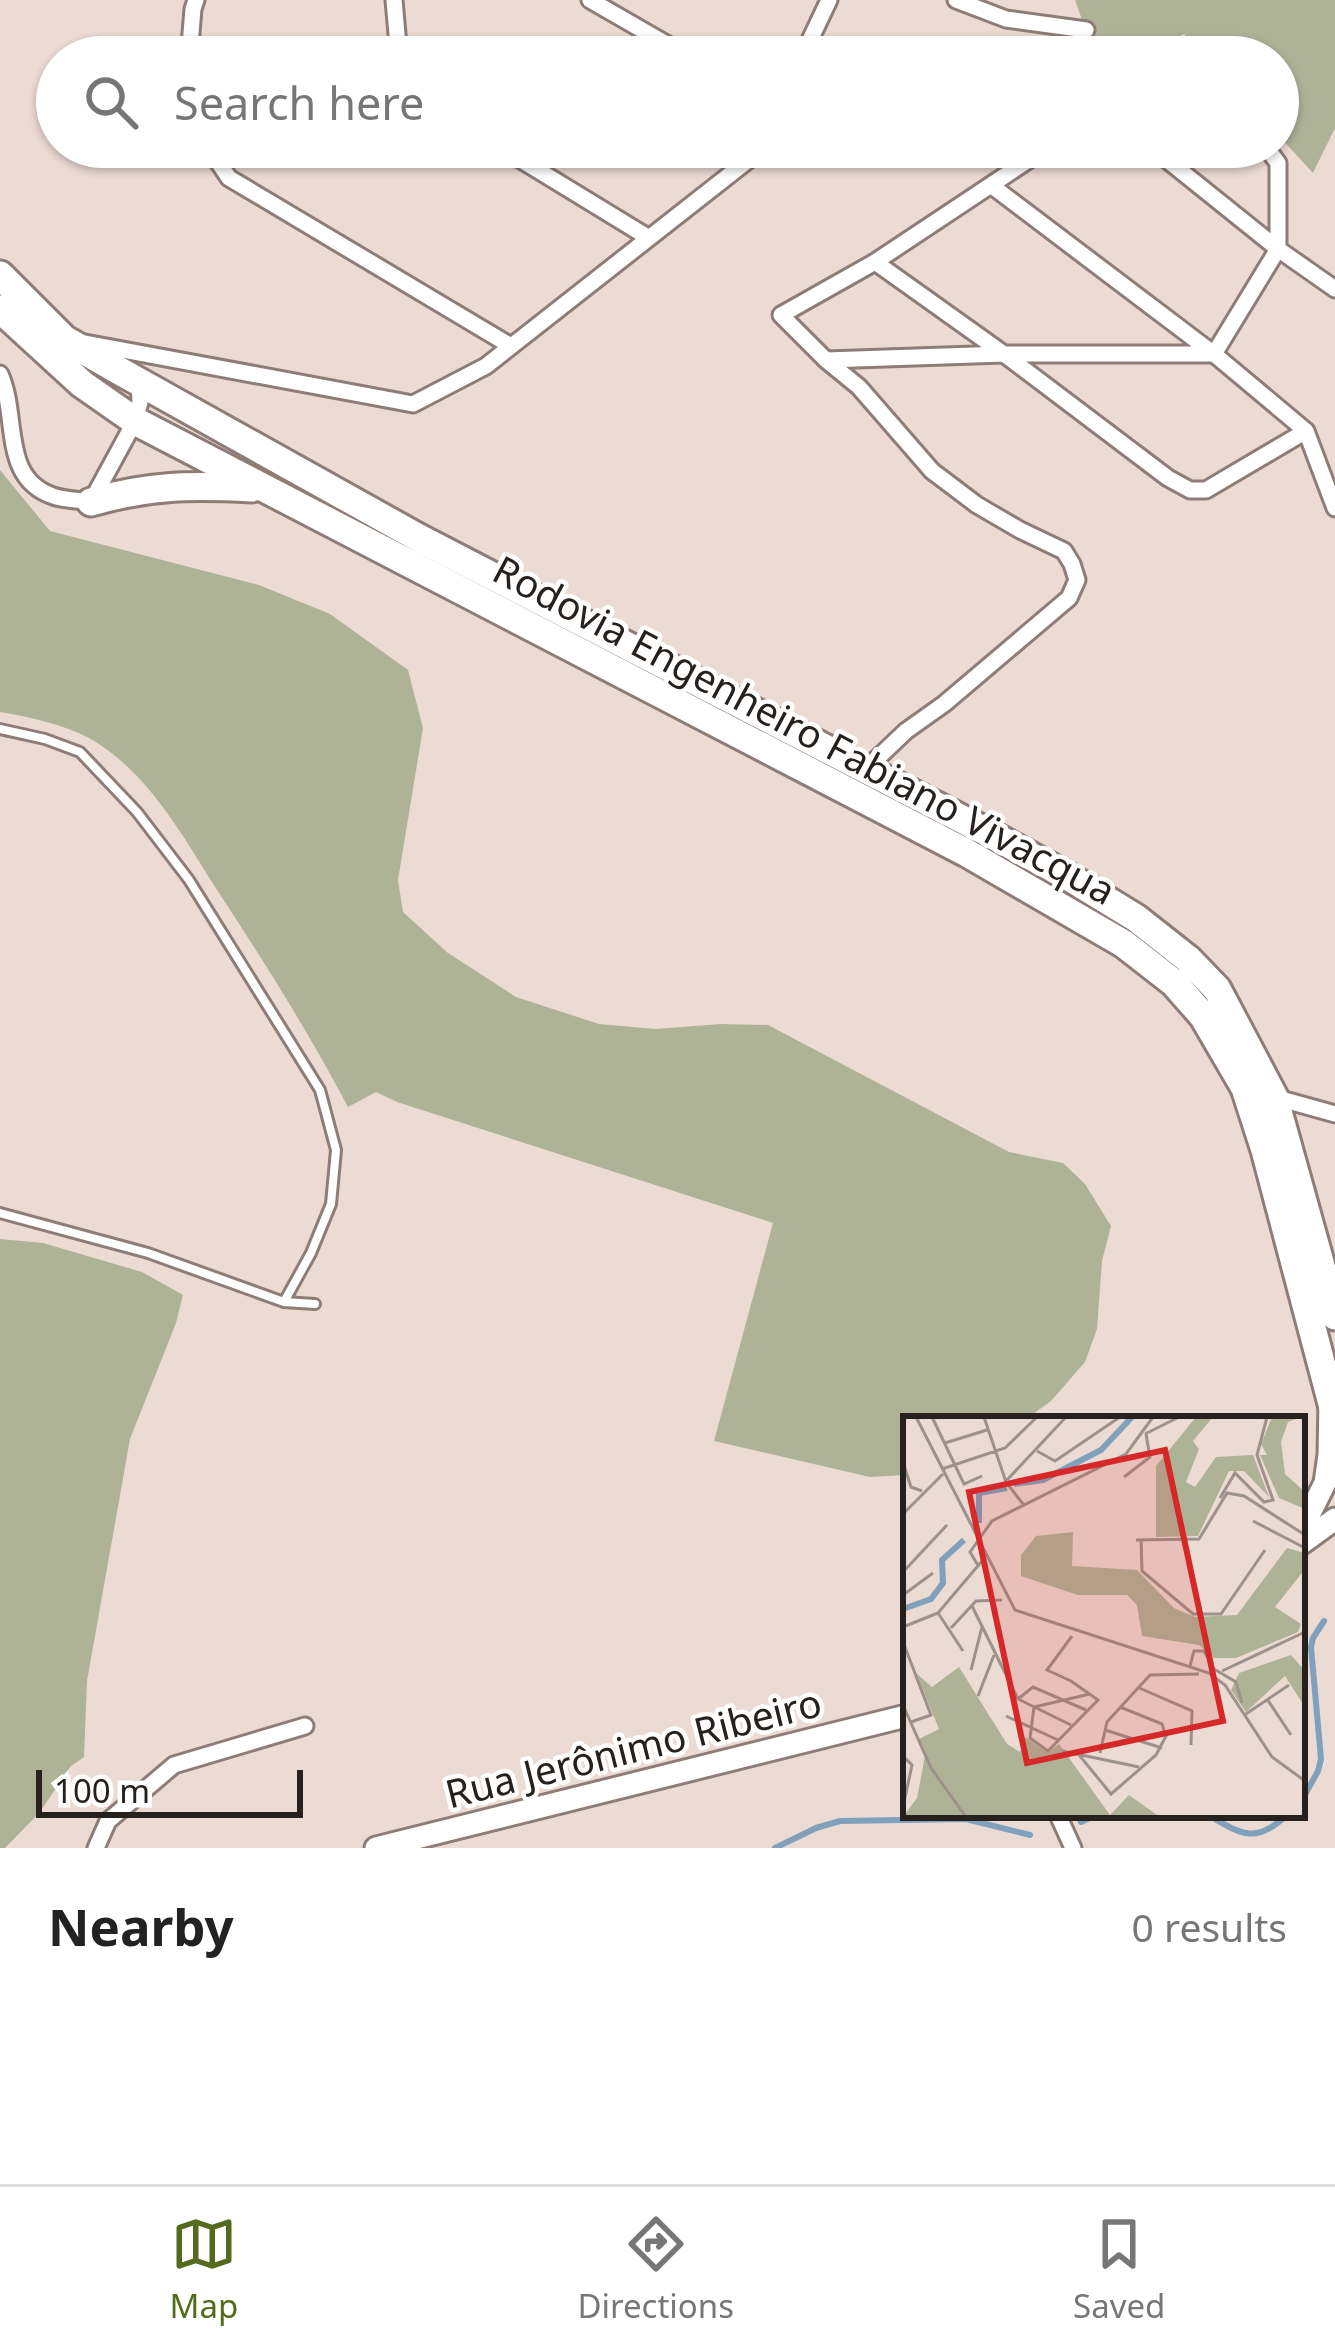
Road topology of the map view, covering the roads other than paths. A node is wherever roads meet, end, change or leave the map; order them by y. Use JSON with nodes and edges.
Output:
{"nodes":[{"id":1,"x":196,"y":0,"type":"edge"},
{"id":2,"x":394,"y":0,"type":"edge"},
{"id":3,"x":590,"y":0,"type":"edge"},
{"id":4,"x":829,"y":0,"type":"edge"},
{"id":5,"x":956,"y":0,"type":"edge"},
{"id":6,"x":996,"y":0,"type":"edge"},
{"id":7,"x":1006,"y":19,"type":"junction"},
{"id":8,"x":1086,"y":30,"type":"dead end"},
{"id":9,"x":191,"y":36,"type":"edge"},
{"id":10,"x":397,"y":36,"type":"edge"},
{"id":11,"x":653,"y":36,"type":"edge"},
{"id":12,"x":812,"y":36,"type":"edge"},
{"id":13,"x":222,"y":168,"type":"edge"},
{"id":14,"x":534,"y":168,"type":"edge"},
{"id":15,"x":738,"y":168,"type":"edge"},
{"id":16,"x":1018,"y":168,"type":"edge"},
{"id":17,"x":1177,"y":168,"type":"edge"},
{"id":18,"x":1273,"y":168,"type":"edge"},
{"id":19,"x":992,"y":186,"type":"junction"},
{"id":20,"x":649,"y":238,"type":"junction"},
{"id":21,"x":1278,"y":248,"type":"junction"},
{"id":22,"x":875,"y":262,"type":"junction"},
{"id":23,"x":0,"y":275,"type":"edge"},
{"id":24,"x":1335,"y":289,"type":"edge"},
{"id":25,"x":0,"y":309,"type":"edge"},
{"id":26,"x":64,"y":339,"type":"junction"},
{"id":27,"x":511,"y":346,"type":"junction"},
{"id":28,"x":1004,"y":354,"type":"junction"},
{"id":29,"x":1214,"y":354,"type":"junction"},
{"id":30,"x":826,"y":360,"type":"junction"},
{"id":31,"x":0,"y":374,"type":"edge"},
{"id":32,"x":139,"y":382,"type":"junction"},
{"id":33,"x":135,"y":421,"type":"junction"},
{"id":34,"x":1306,"y":431,"type":"junction"},
{"id":35,"x":262,"y":488,"type":"junction"},
{"id":36,"x":91,"y":502,"type":"junction"},
{"id":37,"x":1335,"y":508,"type":"edge"},
{"id":38,"x":419,"y":538,"type":"junction"},
{"id":39,"x":368,"y":541,"type":"junction"},
{"id":40,"x":700,"y":682,"type":"junction"},
{"id":41,"x":685,"y":709,"type":"junction"},
{"id":42,"x":0,"y":729,"type":"edge"},
{"id":43,"x":866,"y":769,"type":"junction"},
{"id":44,"x":983,"y":830,"type":"junction"},
{"id":45,"x":967,"y":854,"type":"junction"},
{"id":46,"x":1274,"y":1097,"type":"junction"},
{"id":47,"x":1335,"y":1114,"type":"edge"},
{"id":48,"x":0,"y":1213,"type":"edge"},
{"id":49,"x":1331,"y":1283,"type":"edge"},
{"id":50,"x":284,"y":1302,"type":"junction"},
{"id":51,"x":315,"y":1304,"type":"dead end"},
{"id":52,"x":1335,"y":1316,"type":"edge"},
{"id":53,"x":1333,"y":1404,"type":"edge"},
{"id":54,"x":1325,"y":1483,"type":"junction"},
{"id":55,"x":1335,"y":1504,"type":"edge"},
{"id":56,"x":1335,"y":1519,"type":"edge"},
{"id":57,"x":1305,"y":1523,"type":"edge"},
{"id":58,"x":1305,"y":1542,"type":"edge"},
{"id":59,"x":903,"y":1718,"type":"edge"},
{"id":60,"x":305,"y":1726,"type":"dead end"},
{"id":61,"x":1059,"y":1818,"type":"edge"},
{"id":62,"x":95,"y":1848,"type":"edge"},
{"id":63,"x":376,"y":1848,"type":"edge"},
{"id":64,"x":1073,"y":1848,"type":"edge"}],
"edges":[{"from":1,"to":9,"type":"street"},
{"from":2,"to":10,"type":"street"},
{"from":3,"to":11,"type":"street"},
{"from":4,"to":12,"type":"street"},
{"from":5,"to":7,"type":"street"},
{"from":6,"to":7,"type":"street"},
{"from":7,"to":8,"type":"street"},
{"from":13,"to":27,"type":"street"},
{"from":14,"to":20,"type":"street"},
{"from":15,"to":20,"type":"street"},
{"from":16,"to":19,"type":"street"},
{"from":17,"to":21,"type":"street"},
{"from":18,"to":21,"type":"street"},
{"from":19,"to":22,"type":"street"},
{"from":19,"to":29,"type":"street"},
{"from":20,"to":27,"type":"street"},
{"from":21,"to":24,"type":"street"},
{"from":21,"to":29,"type":"street"},
{"from":22,"to":28,"type":"street"},
{"from":22,"to":30,"type":"street"},
{"from":23,"to":26,"type":"highway","name":"Rodovia Engenheiro Fabiano Vivacqua"},
{"from":25,"to":33,"type":"highway","name":"Rodovia Engenheiro Fabiano Vivacqua"},
{"from":26,"to":27,"type":"street"},
{"from":26,"to":32,"type":"highway","name":"Rodovia Engenheiro Fabiano Vivacqua"},
{"from":28,"to":29,"type":"street"},
{"from":28,"to":30,"type":"street"},
{"from":28,"to":34,"type":"street"},
{"from":29,"to":34,"type":"street"},
{"from":30,"to":43,"type":"street"},
{"from":31,"to":36,"type":"street"},
{"from":32,"to":33,"type":"street"},
{"from":32,"to":38,"type":"highway","name":"Rodovia Engenheiro Fabiano Vivacqua"},
{"from":33,"to":35,"type":"highway","name":"Rodovia Engenheiro Fabiano Vivacqua"},
{"from":33,"to":36,"type":"street"},
{"from":34,"to":37,"type":"street"},
{"from":35,"to":36,"type":"highway"},
{"from":35,"to":39,"type":"highway","name":"Rodovia Engenheiro Fabiano Vivacqua"},
{"from":38,"to":39,"type":"highway"},
{"from":38,"to":40,"type":"highway","name":"Rodovia Engenheiro Fabiano Vivacqua"},
{"from":39,"to":41,"type":"highway","name":"Rodovia Engenheiro Fabiano Vivacqua"},
{"from":40,"to":41,"type":"highway"},
{"from":40,"to":43,"type":"highway","name":"Rodovia Engenheiro Fabiano Vivacqua"},
{"from":41,"to":45,"type":"highway","name":"Rodovia Engenheiro Fabiano Vivacqua"},
{"from":42,"to":50,"type":"lane"},
{"from":43,"to":44,"type":"highway","name":"Rodovia Engenheiro Fabiano Vivacqua"},
{"from":44,"to":45,"type":"highway"},
{"from":44,"to":46,"type":"highway","name":"Rodovia Engenheiro Fabiano Vivacqua"},
{"from":45,"to":53,"type":"highway","name":"Rodovia Engenheiro Fabiano Vivacqua"},
{"from":46,"to":47,"type":"street"},
{"from":46,"to":49,"type":"highway","name":"Rodovia Engenheiro Fabiano Vivacqua"},
{"from":48,"to":50,"type":"lane"},
{"from":49,"to":52,"type":"highway","name":"Rodovia Engenheiro Fabiano Vivacqua"},
{"from":50,"to":51,"type":"lane"},
{"from":53,"to":54,"type":"street"},
{"from":54,"to":55,"type":"street"},
{"from":54,"to":57,"type":"street"},
{"from":56,"to":58,"type":"street"},
{"from":59,"to":63,"type":"street","name":"Rua Jerônimo Ribeiro"},
{"from":60,"to":62,"type":"street"},
{"from":61,"to":64,"type":"street"}]}
